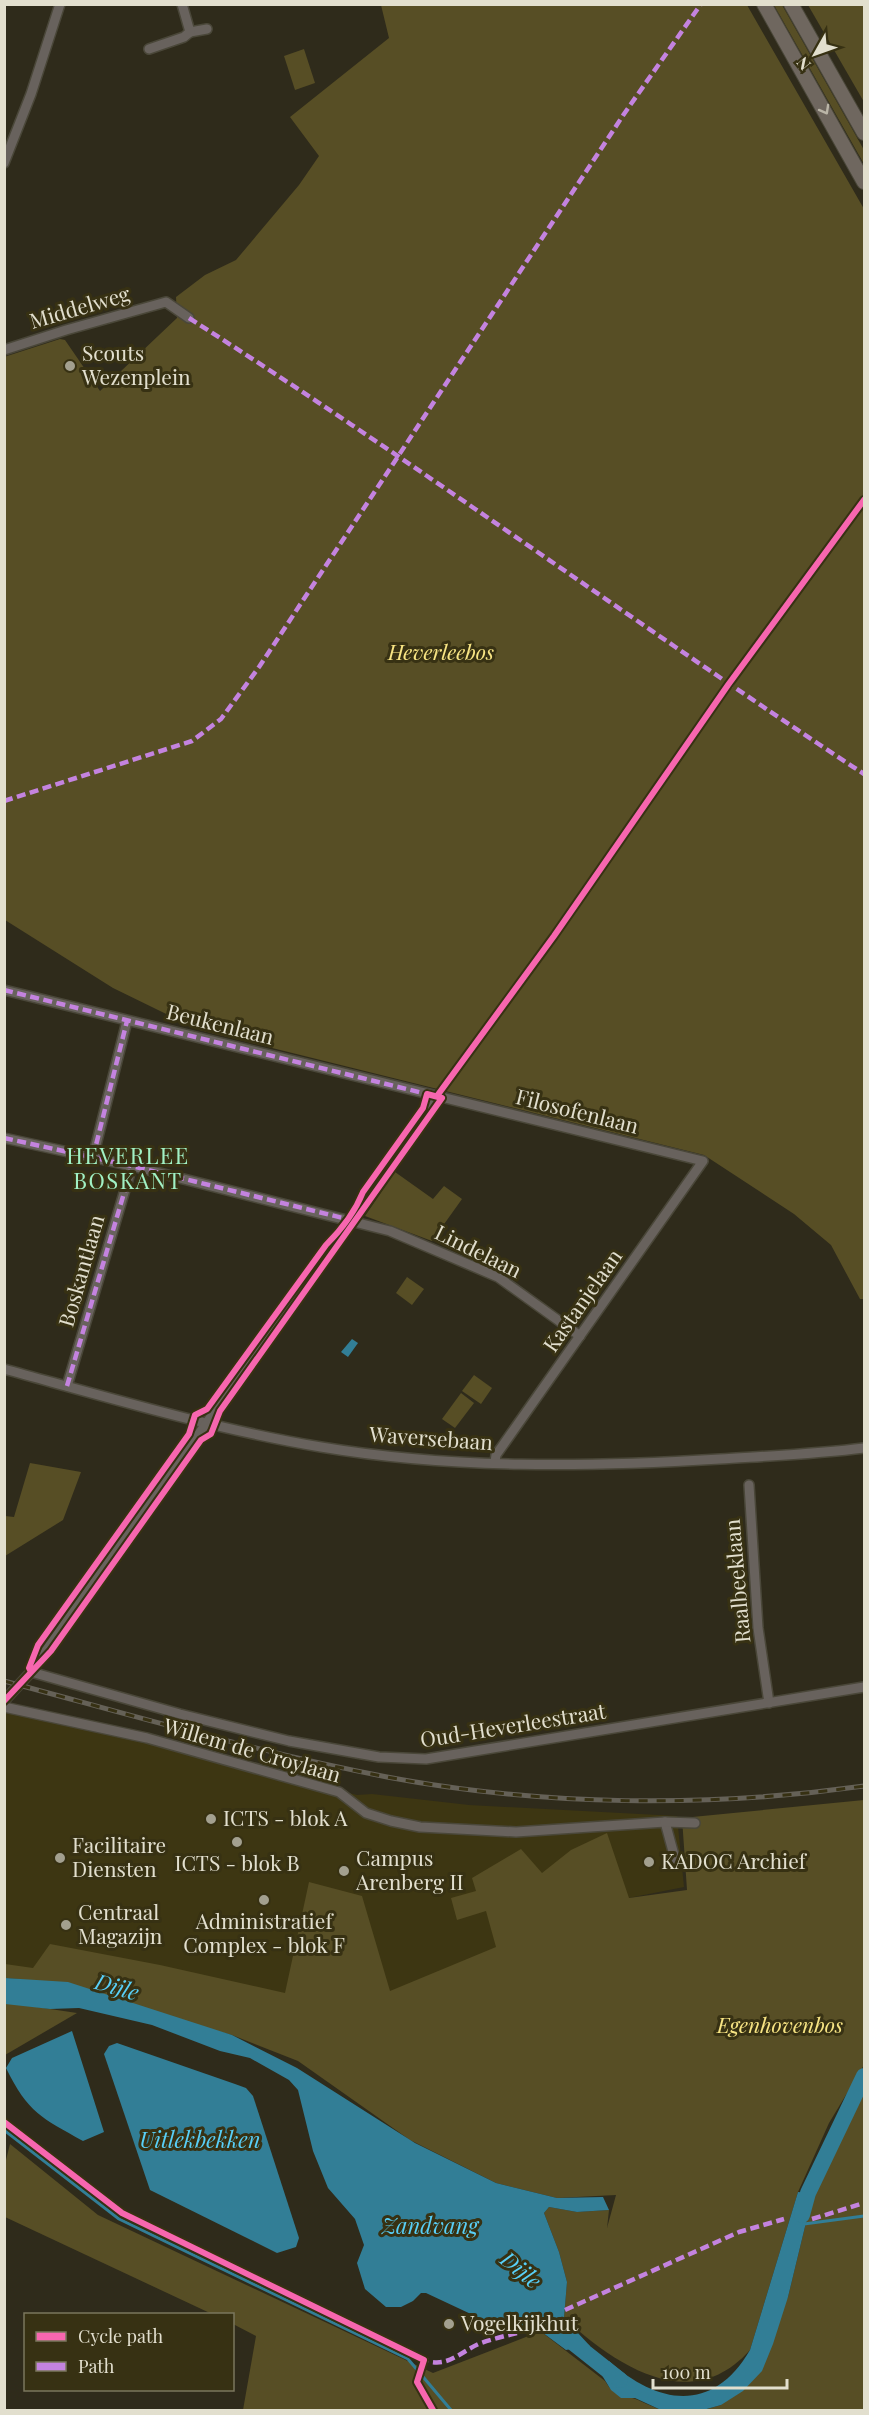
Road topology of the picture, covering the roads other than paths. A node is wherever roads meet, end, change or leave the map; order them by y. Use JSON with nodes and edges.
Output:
{"nodes":[{"id":1,"x":60,"y":4,"type":"edge"},
{"id":2,"x":182,"y":4,"type":"edge"},
{"id":3,"x":764,"y":4,"type":"edge"},
{"id":4,"x":791,"y":4,"type":"edge"},
{"id":5,"x":207,"y":29,"type":"dead end"},
{"id":6,"x":190,"y":32,"type":"junction"},
{"id":7,"x":148,"y":49,"type":"dead end"},
{"id":8,"x":864,"y":133,"type":"edge"},
{"id":9,"x":4,"y":163,"type":"edge"},
{"id":10,"x":864,"y":182,"type":"edge"},
{"id":11,"x":189,"y":318,"type":"dead end"},
{"id":12,"x":4,"y":350,"type":"edge"},
{"id":13,"x":4,"y":990,"type":"edge"},
{"id":14,"x":128,"y":1021,"type":"junction"},
{"id":15,"x":436,"y":1096,"type":"junction"},
{"id":16,"x":4,"y":1138,"type":"edge"},
{"id":17,"x":93,"y":1157,"type":"junction"},
{"id":18,"x":703,"y":1161,"type":"joint"},
{"id":19,"x":132,"y":1166,"type":"junction"},
{"id":20,"x":351,"y":1220,"type":"junction"},
{"id":21,"x":580,"y":1336,"type":"junction"},
{"id":22,"x":4,"y":1369,"type":"edge"},
{"id":23,"x":67,"y":1386,"type":"junction"},
{"id":24,"x":205,"y":1425,"type":"junction"},
{"id":25,"x":864,"y":1448,"type":"edge"},
{"id":26,"x":495,"y":1462,"type":"junction"},
{"id":27,"x":749,"y":1485,"type":"dead end"},
{"id":28,"x":31,"y":1672,"type":"junction"},
{"id":29,"x":864,"y":1687,"type":"edge"},
{"id":30,"x":4,"y":1701,"type":"edge"},
{"id":31,"x":769,"y":1703,"type":"junction"},
{"id":32,"x":4,"y":1707,"type":"edge"},
{"id":33,"x":664,"y":1822,"type":"junction"},
{"id":34,"x":695,"y":1823,"type":"dead end"},
{"id":35,"x":677,"y":1866,"type":"dead end"}],
"edges":[{"from":1,"to":9,"type":"street"},
{"from":2,"to":6,"type":"street"},
{"from":3,"to":10,"type":"highway","one_way":true},
{"from":4,"to":8,"type":"highway"},
{"from":5,"to":6,"type":"street"},
{"from":6,"to":7,"type":"street"},
{"from":11,"to":12,"type":"street","name":"Middelweg"},
{"from":13,"to":14,"type":"street","name":"Beukenlaan"},
{"from":14,"to":15,"type":"street","name":"Beukenlaan"},
{"from":14,"to":17,"type":"street"},
{"from":15,"to":18,"type":"street","name":"Filosofenlaan"},
{"from":15,"to":20,"type":"street"},
{"from":16,"to":17,"type":"street","name":"Lindelaan"},
{"from":17,"to":19,"type":"street","name":"Lindelaan"},
{"from":18,"to":21,"type":"street","name":"Kastanjelaan"},
{"from":19,"to":20,"type":"street","name":"Lindelaan"},
{"from":19,"to":23,"type":"street","name":"Boskantlaan"},
{"from":20,"to":21,"type":"street","name":"Lindelaan"},
{"from":20,"to":24,"type":"street"},
{"from":21,"to":26,"type":"street","name":"Kastanjelaan"},
{"from":22,"to":23,"type":"street","name":"Waversebaan"},
{"from":23,"to":24,"type":"street","name":"Waversebaan"},
{"from":24,"to":26,"type":"street","name":"Waversebaan"},
{"from":24,"to":28,"type":"street"},
{"from":25,"to":26,"type":"street","name":"Waversebaan"},
{"from":27,"to":31,"type":"street","name":"Raalbeeklaan"},
{"from":28,"to":30,"type":"street"},
{"from":28,"to":31,"type":"street","name":"Oud-Heverleestraat"},
{"from":29,"to":31,"type":"street","name":"Oud-Heverleestraat"},
{"from":32,"to":33,"type":"street","name":"Willem de Croylaan"},
{"from":33,"to":34,"type":"street","name":"Willem de Croylaan"},
{"from":33,"to":35,"type":"street"}]}
